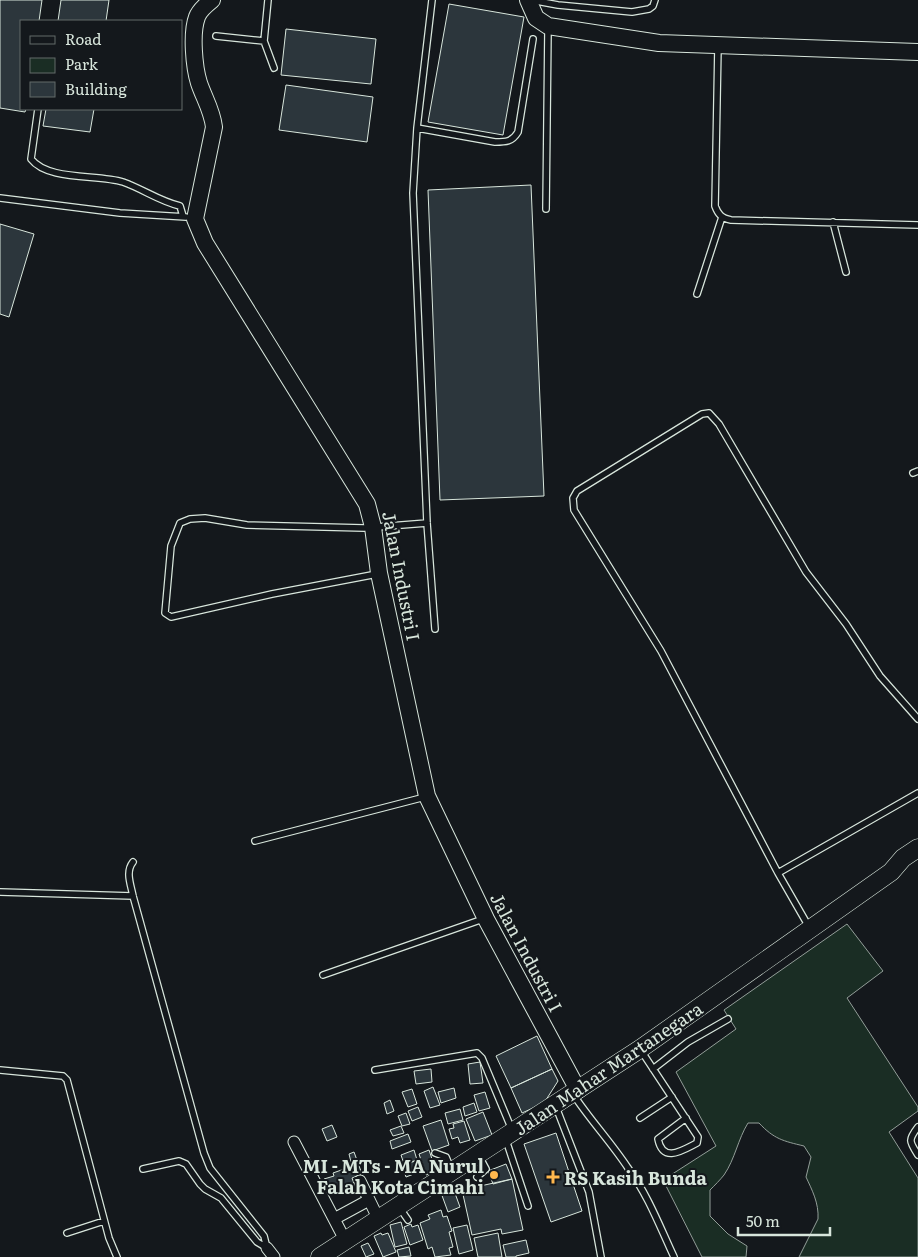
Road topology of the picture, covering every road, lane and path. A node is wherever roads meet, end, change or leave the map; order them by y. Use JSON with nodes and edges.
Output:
{"nodes":[{"id":1,"x":211,"y":0,"type":"edge"},
{"id":2,"x":268,"y":0,"type":"edge"},
{"id":3,"x":432,"y":0,"type":"edge"},
{"id":4,"x":529,"y":0,"type":"edge"},
{"id":5,"x":655,"y":0,"type":"edge"},
{"id":6,"x":548,"y":26,"type":"junction"},
{"id":7,"x":216,"y":36,"type":"dead end"},
{"id":8,"x":533,"y":39,"type":"dead end"},
{"id":9,"x":264,"y":41,"type":"junction"},
{"id":10,"x":718,"y":45,"type":"junction"},
{"id":11,"x":918,"y":52,"type":"edge"},
{"id":12,"x":274,"y":68,"type":"dead end"},
{"id":13,"x":38,"y":110,"type":"edge"},
{"id":14,"x":417,"y":128,"type":"junction"},
{"id":15,"x":0,"y":198,"type":"edge"},
{"id":16,"x":546,"y":209,"type":"dead end"},
{"id":17,"x":189,"y":218,"type":"junction"},
{"id":18,"x":722,"y":218,"type":"junction"},
{"id":19,"x":833,"y":222,"type":"junction"},
{"id":20,"x":918,"y":225,"type":"edge"},
{"id":21,"x":846,"y":272,"type":"dead end"},
{"id":22,"x":697,"y":294,"type":"dead end"},
{"id":23,"x":428,"y":523,"type":"junction"},
{"id":24,"x":373,"y":527,"type":"junction"},
{"id":25,"x":379,"y":573,"type":"junction"},
{"id":26,"x":434,"y":629,"type":"dead end"},
{"id":27,"x":918,"y":719,"type":"edge"},
{"id":28,"x":918,"y":793,"type":"edge"},
{"id":29,"x":427,"y":796,"type":"junction"},
{"id":30,"x":255,"y":841,"type":"dead end"},
{"id":31,"x":918,"y":848,"type":"edge"},
{"id":32,"x":918,"y":860,"type":"edge"},
{"id":33,"x":133,"y":862,"type":"dead end"},
{"id":34,"x":891,"y":872,"type":"junction"},
{"id":35,"x":778,"y":873,"type":"junction"},
{"id":36,"x":0,"y":892,"type":"edge"},
{"id":37,"x":133,"y":896,"type":"junction"},
{"id":38,"x":486,"y":919,"type":"junction"},
{"id":39,"x":810,"y":929,"type":"junction"},
{"id":40,"x":323,"y":974,"type":"dead end"},
{"id":41,"x":728,"y":1019,"type":"dead end"},
{"id":42,"x":640,"y":1049,"type":"junction"},
{"id":43,"x":653,"y":1069,"type":"junction"},
{"id":44,"x":0,"y":1070,"type":"edge"},
{"id":45,"x":375,"y":1070,"type":"dead end"},
{"id":46,"x":575,"y":1091,"type":"junction"},
{"id":47,"x":672,"y":1097,"type":"junction"},
{"id":48,"x":555,"y":1104,"type":"junction"},
{"id":49,"x":640,"y":1118,"type":"dead end"},
{"id":50,"x":686,"y":1118,"type":"junction"},
{"id":51,"x":918,"y":1126,"type":"edge"},
{"id":52,"x":509,"y":1134,"type":"junction"},
{"id":53,"x":294,"y":1142,"type":"dead end"},
{"id":54,"x":435,"y":1153,"type":"dead end"},
{"id":55,"x":478,"y":1154,"type":"junction"},
{"id":56,"x":918,"y":1155,"type":"edge"},
{"id":57,"x":143,"y":1169,"type":"dead end"},
{"id":58,"x":452,"y":1171,"type":"junction"},
{"id":59,"x":477,"y":1177,"type":"dead end"},
{"id":60,"x":360,"y":1181,"type":"dead end"},
{"id":61,"x":369,"y":1200,"type":"junction"},
{"id":62,"x":398,"y":1205,"type":"junction"},
{"id":63,"x":528,"y":1206,"type":"dead end"},
{"id":64,"x":378,"y":1218,"type":"junction"},
{"id":65,"x":334,"y":1219,"type":"junction"},
{"id":66,"x":408,"y":1220,"type":"dead end"},
{"id":67,"x":104,"y":1221,"type":"junction"},
{"id":68,"x":67,"y":1233,"type":"dead end"},
{"id":69,"x":345,"y":1240,"type":"junction"},
{"id":70,"x":270,"y":1253,"type":"edge"},
{"id":71,"x":117,"y":1257,"type":"edge"},
{"id":72,"x":320,"y":1257,"type":"edge"},
{"id":73,"x":601,"y":1257,"type":"edge"},
{"id":74,"x":674,"y":1257,"type":"edge"}],
"edges":[{"from":1,"to":17,"type":"main road"},
{"from":2,"to":9,"type":"lane"},
{"from":3,"to":14,"type":"lane"},
{"from":4,"to":5,"type":"lane"},
{"from":4,"to":6,"type":"main road"},
{"from":6,"to":10,"type":"main road"},
{"from":6,"to":16,"type":"lane"},
{"from":7,"to":9,"type":"lane"},
{"from":8,"to":14,"type":"lane"},
{"from":9,"to":12,"type":"lane"},
{"from":10,"to":11,"type":"main road"},
{"from":10,"to":18,"type":"lane"},
{"from":13,"to":17,"type":"lane"},
{"from":14,"to":23,"type":"lane"},
{"from":15,"to":17,"type":"lane"},
{"from":17,"to":24,"type":"main road","name":"Jalan Industri I"},
{"from":18,"to":19,"type":"lane"},
{"from":18,"to":22,"type":"lane"},
{"from":19,"to":20,"type":"lane"},
{"from":19,"to":21,"type":"lane"},
{"from":23,"to":24,"type":"lane"},
{"from":23,"to":26,"type":"lane"},
{"from":24,"to":25,"type":"main road","name":"Jalan Industri I"},
{"from":24,"to":25,"type":"lane"},
{"from":25,"to":29,"type":"main road","name":"Jalan Industri I"},
{"from":27,"to":35,"type":"lane"},
{"from":28,"to":35,"type":"lane"},
{"from":29,"to":30,"type":"lane"},
{"from":29,"to":38,"type":"main road","name":"Jalan Industri I"},
{"from":31,"to":34,"type":"main road","name":"Jalan Mahar Martanegara"},
{"from":32,"to":34,"type":"main road","name":"Jalan Mahar Martanegara"},
{"from":33,"to":37,"type":"lane"},
{"from":34,"to":39,"type":"main road","name":"Jalan Mahar Martanegara"},
{"from":35,"to":39,"type":"lane"},
{"from":36,"to":37,"type":"lane"},
{"from":37,"to":70,"type":"lane"},
{"from":38,"to":40,"type":"lane"},
{"from":38,"to":46,"type":"main road","name":"Jalan Industri I"},
{"from":39,"to":42,"type":"main road","name":"Jalan Mahar Martanegara"},
{"from":41,"to":43,"type":"lane"},
{"from":42,"to":43,"type":"lane"},
{"from":42,"to":46,"type":"main road","name":"Jalan Mahar Martanegara"},
{"from":43,"to":47,"type":"lane"},
{"from":44,"to":67,"type":"lane"},
{"from":45,"to":52,"type":"lane"},
{"from":46,"to":48,"type":"main road","name":"Jalan Mahar Martanegara"},
{"from":46,"to":74,"type":"lane"},
{"from":47,"to":49,"type":"lane"},
{"from":47,"to":50,"type":"lane"},
{"from":48,"to":52,"type":"main road","name":"Jalan Mahar Martanegara"},
{"from":48,"to":73,"type":"lane"},
{"from":50,"to":50,"type":"lane"},
{"from":51,"to":56,"type":"lane"},
{"from":52,"to":55,"type":"main road","name":"Jalan Mahar Martanegara"},
{"from":52,"to":63,"type":"lane"},
{"from":53,"to":65,"type":"street"},
{"from":54,"to":58,"type":"lane"},
{"from":55,"to":58,"type":"main road","name":"Jalan Mahar Martanegara"},
{"from":55,"to":59,"type":"lane"},
{"from":57,"to":70,"type":"lane"},
{"from":58,"to":62,"type":"main road","name":"Jalan Mahar Martanegara"},
{"from":60,"to":61,"type":"street"},
{"from":61,"to":64,"type":"street"},
{"from":61,"to":65,"type":"street"},
{"from":62,"to":64,"type":"main road","name":"Jalan Mahar Martanegara"},
{"from":62,"to":66,"type":"lane"},
{"from":64,"to":69,"type":"main road","name":"Jalan Mahar Martanegara"},
{"from":65,"to":69,"type":"street"},
{"from":67,"to":68,"type":"lane"},
{"from":67,"to":71,"type":"lane"},
{"from":69,"to":72,"type":"main road","name":"Jalan Mahar Martanegara"}]}
